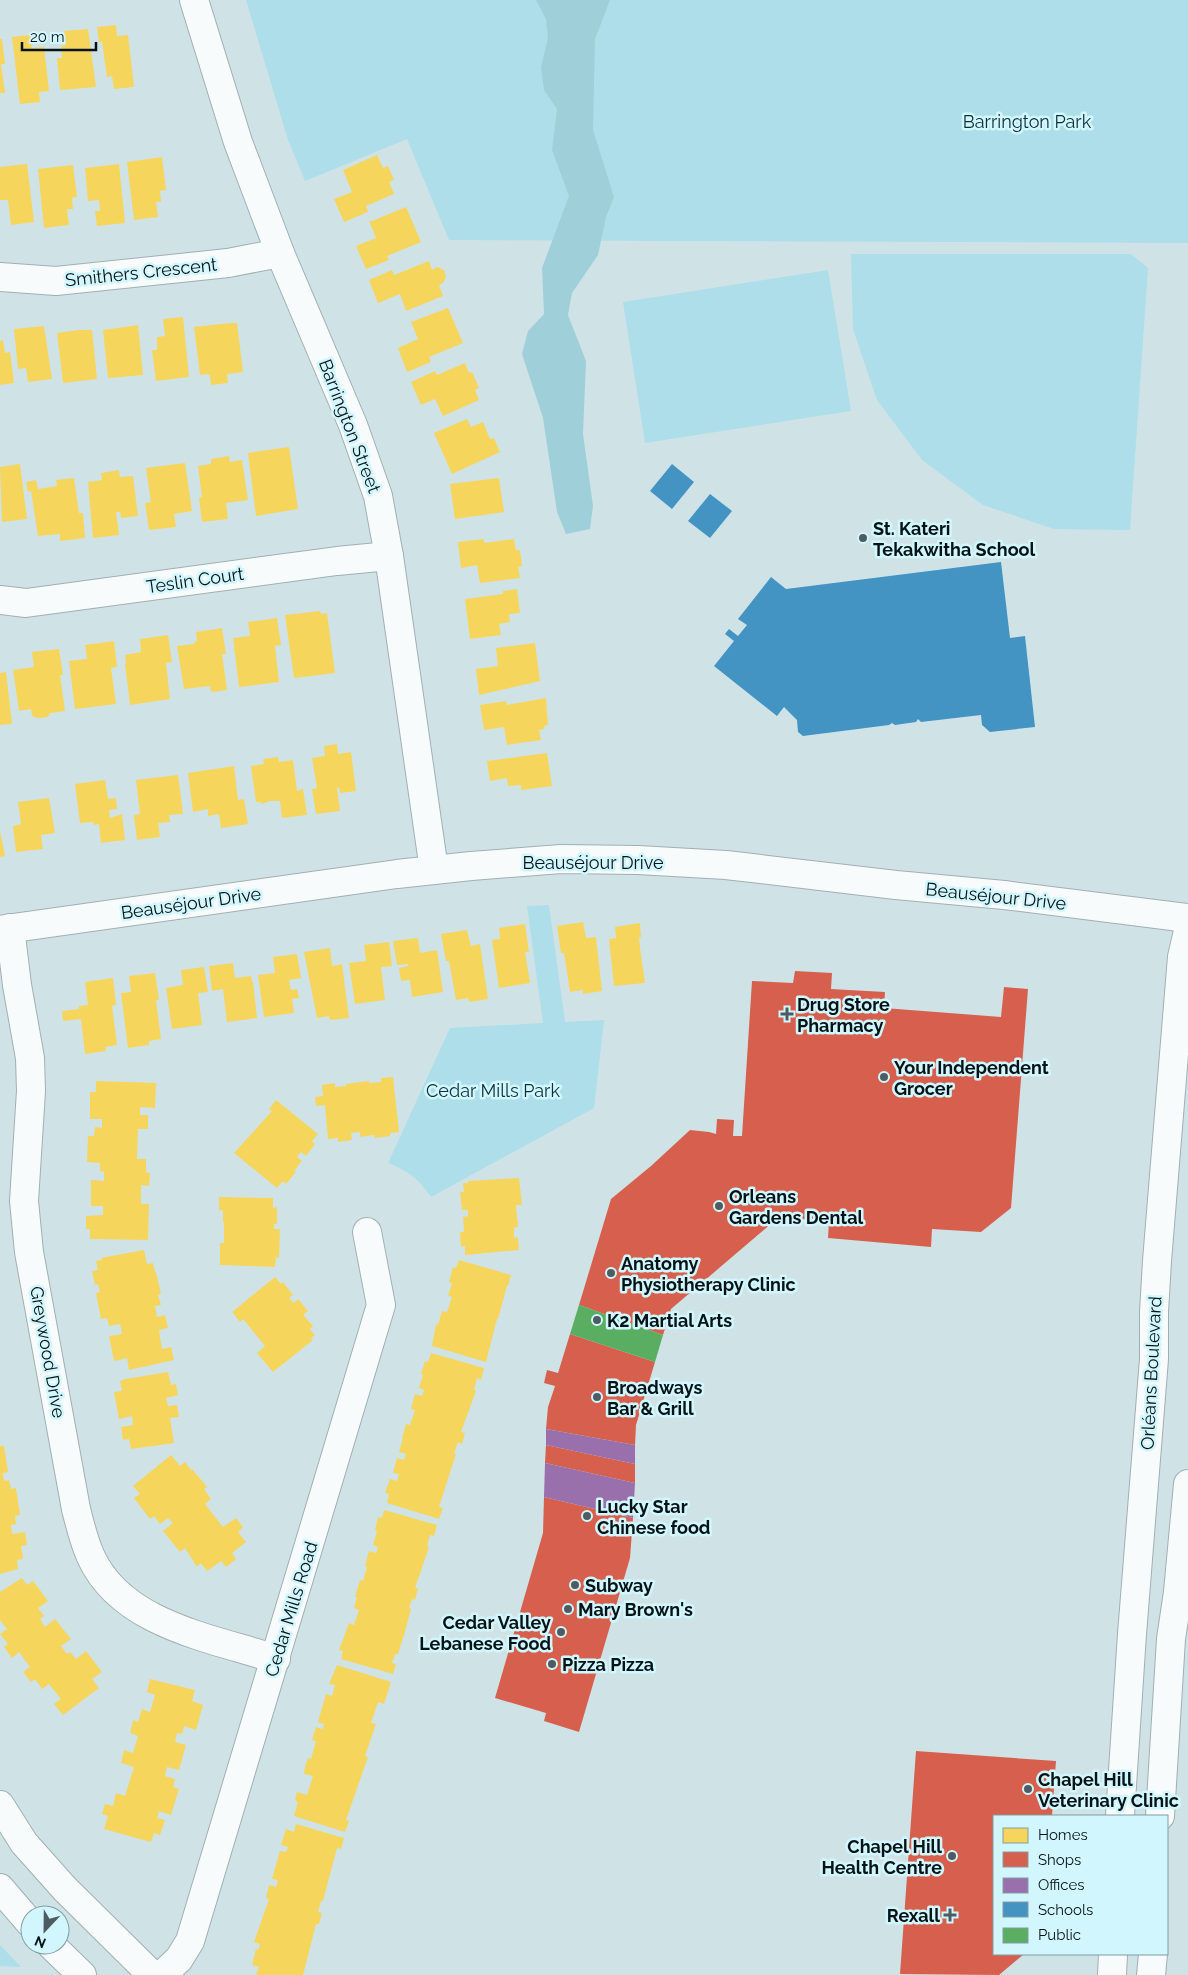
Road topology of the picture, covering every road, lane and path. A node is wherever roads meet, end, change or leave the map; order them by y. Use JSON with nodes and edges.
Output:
{"nodes":[{"id":1,"x":194,"y":0,"type":"edge"},
{"id":2,"x":280,"y":253,"type":"junction"},
{"id":3,"x":0,"y":277,"type":"edge"},
{"id":4,"x":389,"y":556,"type":"junction"},
{"id":5,"x":0,"y":600,"type":"edge"},
{"id":6,"x":434,"y":870,"type":"junction"},
{"id":7,"x":1188,"y":918,"type":"edge"},
{"id":8,"x":5,"y":929,"type":"edge"},
{"id":9,"x":1188,"y":931,"type":"edge"},
{"id":10,"x":367,"y":1232,"type":"dead end"},
{"id":11,"x":1188,"y":1484,"type":"edge"},
{"id":12,"x":1136,"y":1589,"type":"junction"},
{"id":13,"x":1178,"y":1592,"type":"junction"},
{"id":14,"x":276,"y":1659,"type":"junction"},
{"id":15,"x":0,"y":1805,"type":"edge"},
{"id":16,"x":1120,"y":1815,"type":"edge"},
{"id":17,"x":1160,"y":1815,"type":"edge"},
{"id":18,"x":0,"y":1888,"type":"edge"},
{"id":19,"x":20,"y":1911,"type":"edge"},
{"id":20,"x":61,"y":1955,"type":"edge"},
{"id":21,"x":1113,"y":1955,"type":"edge"},
{"id":22,"x":1153,"y":1955,"type":"edge"},
{"id":23,"x":82,"y":1975,"type":"edge"},
{"id":24,"x":152,"y":1975,"type":"edge"},
{"id":25,"x":162,"y":1975,"type":"edge"},
{"id":26,"x":1112,"y":1975,"type":"edge"},
{"id":27,"x":1151,"y":1975,"type":"edge"}],
"edges":[{"from":1,"to":2,"type":"street","name":"Barrington Street"},
{"from":2,"to":3,"type":"street","name":"Smithers Crescent"},
{"from":2,"to":4,"type":"street","name":"Barrington Street"},
{"from":4,"to":5,"type":"street","name":"Teslin Court"},
{"from":4,"to":6,"type":"street","name":"Barrington Street"},
{"from":6,"to":7,"type":"street","name":"Beauséjour Drive"},
{"from":6,"to":8,"type":"street","name":"Beauséjour Drive"},
{"from":8,"to":14,"type":"street","name":"Greywood Drive"},
{"from":9,"to":12,"type":"street","name":"Orléans Boulevard"},
{"from":10,"to":14,"type":"street","name":"Cedar Mills Road"},
{"from":11,"to":13,"type":"street"},
{"from":12,"to":13,"type":"street"},
{"from":12,"to":16,"type":"street","name":"Orléans Boulevard"},
{"from":13,"to":17,"type":"street"},
{"from":14,"to":25,"type":"street","name":"Cedar Mills Road"},
{"from":15,"to":24,"type":"street"},
{"from":18,"to":19,"type":"street"},
{"from":20,"to":23,"type":"street"},
{"from":21,"to":26,"type":"street"},
{"from":22,"to":27,"type":"street"}]}
